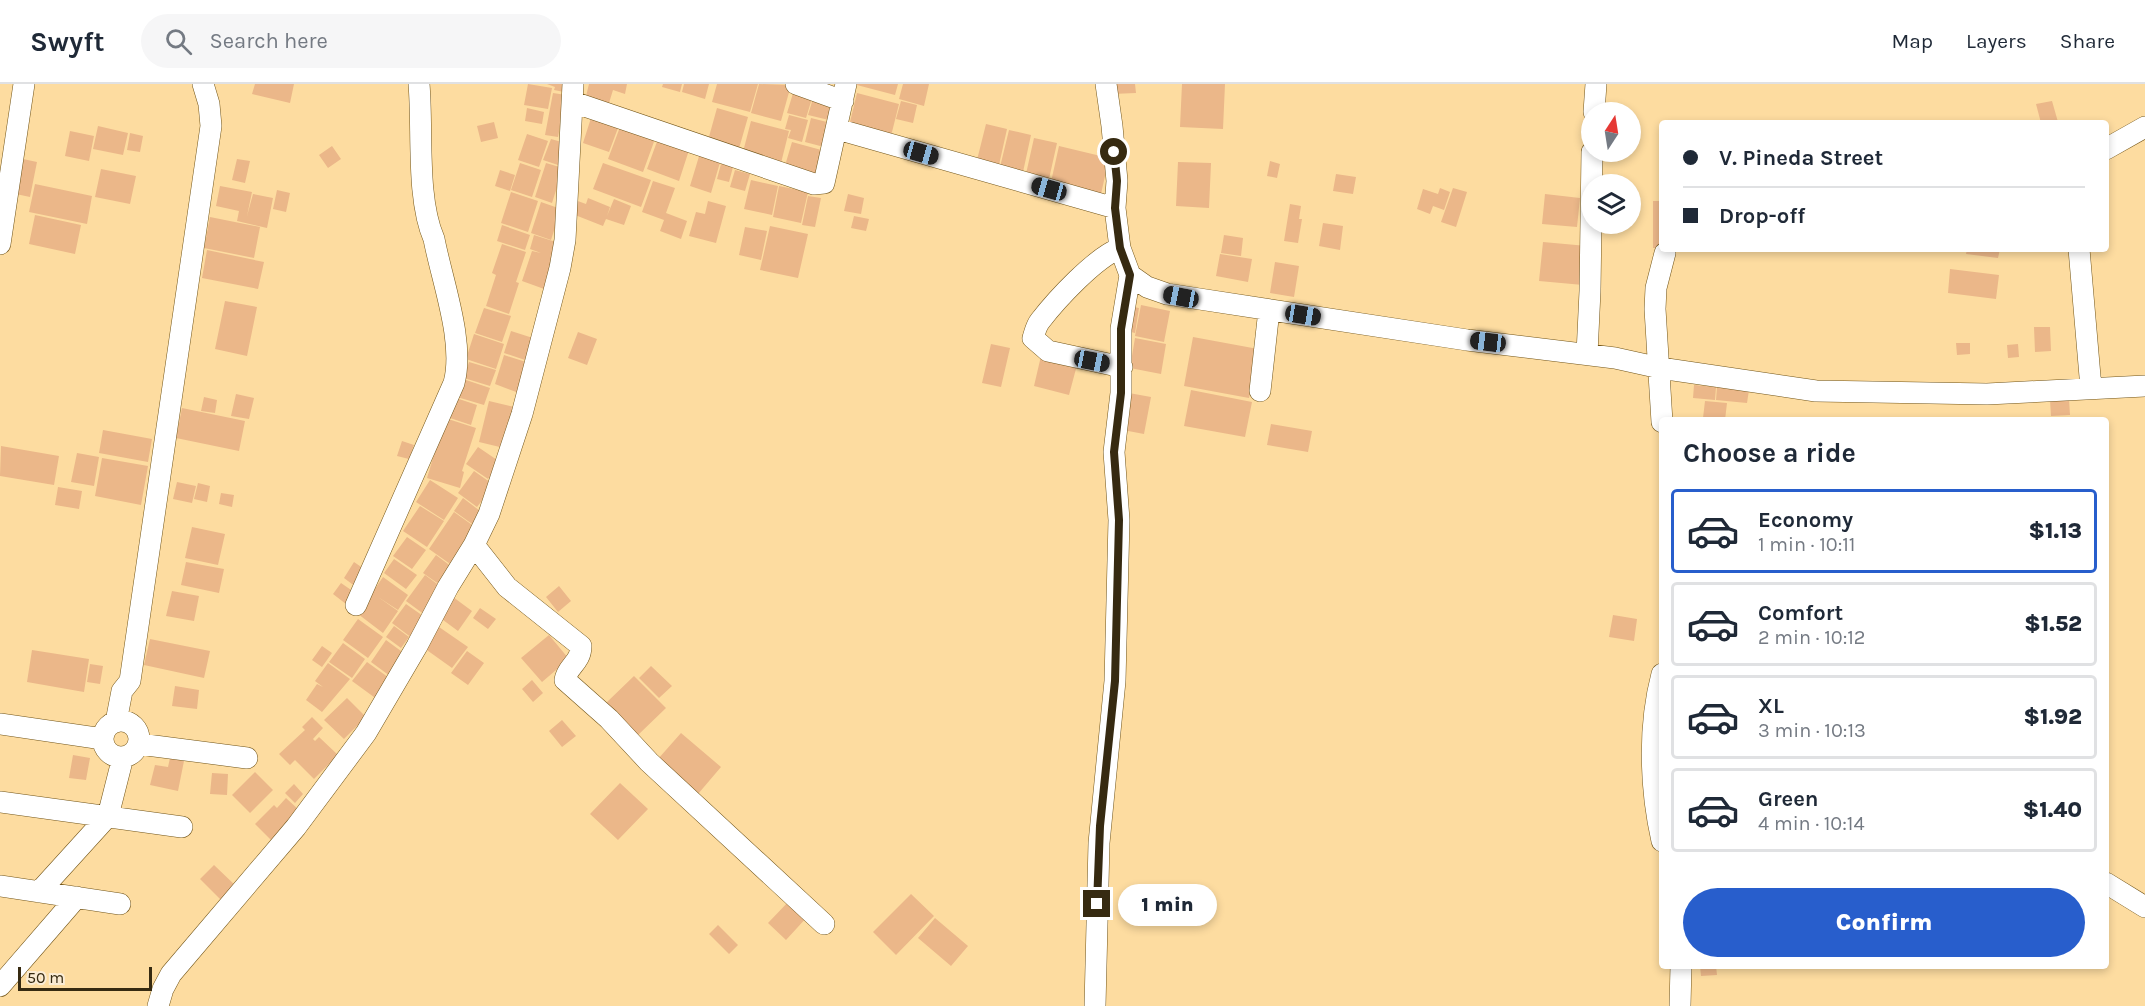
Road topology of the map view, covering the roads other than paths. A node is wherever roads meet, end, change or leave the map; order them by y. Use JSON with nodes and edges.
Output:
{"nodes":[{"id":1,"x":24,"y":84,"type":"edge"},
{"id":2,"x":203,"y":84,"type":"edge"},
{"id":3,"x":419,"y":84,"type":"edge"},
{"id":4,"x":796,"y":84,"type":"edge"},
{"id":5,"x":1106,"y":84,"type":"edge"},
{"id":6,"x":1596,"y":84,"type":"edge"},
{"id":7,"x":845,"y":92,"type":"edge"},
{"id":8,"x":573,"y":93,"type":"edge"},
{"id":9,"x":1595,"y":102,"type":"edge"},
{"id":10,"x":2145,"y":127,"type":"edge"},
{"id":11,"x":837,"y":129,"type":"junction"},
{"id":12,"x":2109,"y":147,"type":"edge"},
{"id":13,"x":1592,"y":162,"type":"edge"},
{"id":14,"x":1115,"y":208,"type":"junction"},
{"id":15,"x":0,"y":244,"type":"edge"},
{"id":16,"x":1120,"y":248,"type":"junction"},
{"id":17,"x":2079,"y":252,"type":"edge"},
{"id":18,"x":1665,"y":253,"type":"dead end"},
{"id":19,"x":1130,"y":275,"type":"junction"},
{"id":20,"x":1269,"y":310,"type":"junction"},
{"id":21,"x":1587,"y":354,"type":"junction"},
{"id":22,"x":1122,"y":366,"type":"junction"},
{"id":23,"x":1660,"y":368,"type":"junction"},
{"id":24,"x":2145,"y":386,"type":"edge"},
{"id":25,"x":2091,"y":388,"type":"junction"},
{"id":26,"x":1260,"y":391,"type":"dead end"},
{"id":27,"x":1662,"y":417,"type":"edge"},
{"id":28,"x":474,"y":545,"type":"junction"},
{"id":29,"x":356,"y":605,"type":"dead end"},
{"id":30,"x":1659,"y":692,"type":"edge"},
{"id":31,"x":123,"y":723,"type":"junction"},
{"id":32,"x":0,"y":724,"type":"edge"},
{"id":33,"x":103,"y":739,"type":"junction"},
{"id":34,"x":139,"y":744,"type":"junction"},
{"id":35,"x":123,"y":758,"type":"junction"},
{"id":36,"x":248,"y":758,"type":"dead end"},
{"id":37,"x":0,"y":802,"type":"edge"},
{"id":38,"x":108,"y":816,"type":"junction"},
{"id":39,"x":1659,"y":822,"type":"edge"},
{"id":40,"x":182,"y":827,"type":"dead end"},
{"id":41,"x":2109,"y":885,"type":"edge"},
{"id":42,"x":0,"y":886,"type":"edge"},
{"id":43,"x":39,"y":892,"type":"junction"},
{"id":44,"x":78,"y":897,"type":"junction"},
{"id":45,"x":120,"y":904,"type":"dead end"},
{"id":46,"x":2145,"y":907,"type":"edge"},
{"id":47,"x":824,"y":924,"type":"dead end"},
{"id":48,"x":1681,"y":969,"type":"edge"},
{"id":49,"x":0,"y":986,"type":"edge"},
{"id":50,"x":159,"y":1006,"type":"edge"},
{"id":51,"x":1095,"y":1006,"type":"edge"},
{"id":52,"x":1680,"y":1006,"type":"edge"}],
"edges":[{"from":1,"to":15,"type":"street"},
{"from":2,"to":31,"type":"street"},
{"from":3,"to":29,"type":"street"},
{"from":4,"to":7,"type":"street"},
{"from":5,"to":14,"type":"street"},
{"from":6,"to":9,"type":"street"},
{"from":7,"to":11,"type":"street"},
{"from":8,"to":11,"type":"street"},
{"from":8,"to":28,"type":"street"},
{"from":10,"to":12,"type":"street"},
{"from":11,"to":14,"type":"street"},
{"from":13,"to":21,"type":"street"},
{"from":14,"to":16,"type":"street"},
{"from":16,"to":19,"type":"street"},
{"from":16,"to":22,"type":"street"},
{"from":17,"to":25,"type":"street"},
{"from":18,"to":23,"type":"street"},
{"from":19,"to":20,"type":"street"},
{"from":19,"to":22,"type":"street"},
{"from":20,"to":21,"type":"street"},
{"from":20,"to":26,"type":"street"},
{"from":21,"to":23,"type":"street"},
{"from":22,"to":51,"type":"street"},
{"from":23,"to":25,"type":"street"},
{"from":23,"to":27,"type":"street"},
{"from":24,"to":25,"type":"street"},
{"from":28,"to":47,"type":"street"},
{"from":28,"to":50,"type":"street"},
{"from":30,"to":39,"type":"street"},
{"from":31,"to":33,"type":"street"},
{"from":31,"to":34,"type":"street"},
{"from":32,"to":33,"type":"street"},
{"from":33,"to":35,"type":"street"},
{"from":34,"to":35,"type":"street"},
{"from":34,"to":36,"type":"street"},
{"from":35,"to":38,"type":"street"},
{"from":37,"to":38,"type":"street"},
{"from":38,"to":40,"type":"street"},
{"from":38,"to":43,"type":"street"},
{"from":41,"to":46,"type":"street"},
{"from":42,"to":43,"type":"street"},
{"from":43,"to":44,"type":"street"},
{"from":44,"to":45,"type":"street"},
{"from":44,"to":49,"type":"street"},
{"from":48,"to":52,"type":"street"}]}
